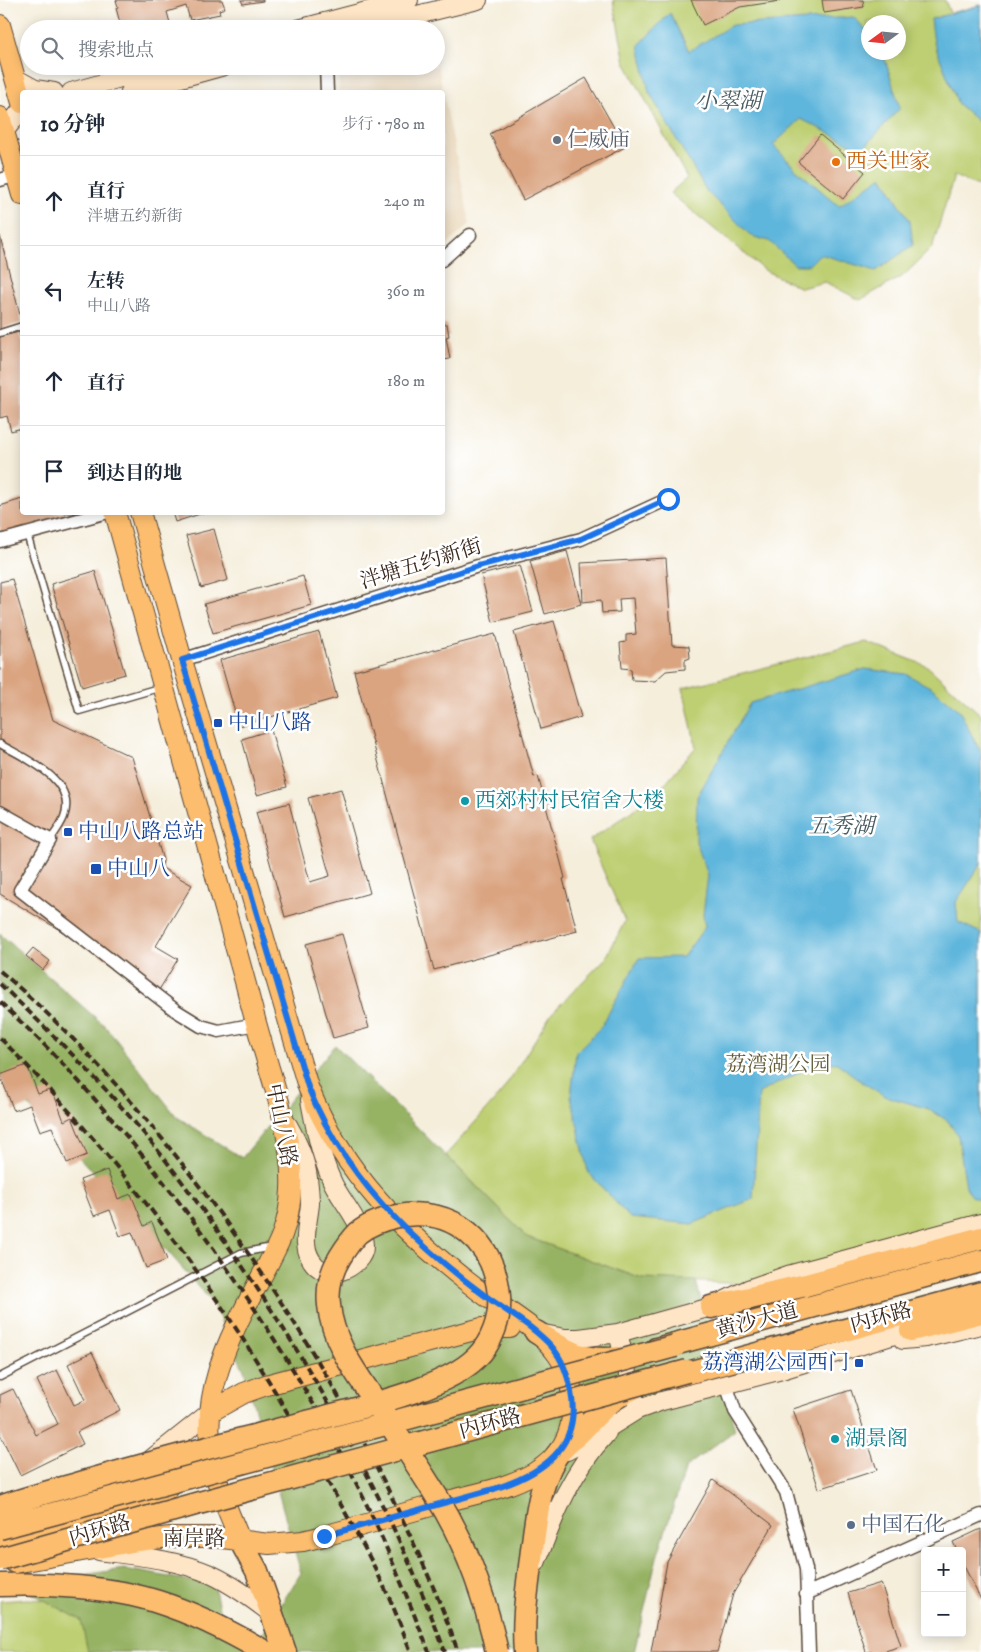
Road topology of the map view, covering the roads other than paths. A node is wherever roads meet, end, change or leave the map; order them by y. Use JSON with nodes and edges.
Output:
{"nodes":[{"id":1,"x":409,"y":0,"type":"edge"},
{"id":2,"x":478,"y":0,"type":"edge"},
{"id":3,"x":332,"y":20,"type":"edge"},
{"id":4,"x":397,"y":20,"type":"edge"},
{"id":5,"x":0,"y":24,"type":"edge"},
{"id":6,"x":130,"y":75,"type":"edge"},
{"id":7,"x":191,"y":75,"type":"edge"},
{"id":8,"x":326,"y":75,"type":"edge"},
{"id":9,"x":15,"y":78,"type":"junction"},
{"id":10,"x":41,"y":90,"type":"edge"},
{"id":11,"x":76,"y":90,"type":"edge"},
{"id":12,"x":137,"y":90,"type":"edge"},
{"id":13,"x":327,"y":90,"type":"edge"},
{"id":14,"x":20,"y":96,"type":"edge"},
{"id":15,"x":20,"y":111,"type":"edge"},
{"id":16,"x":2,"y":125,"type":"edge"},
{"id":17,"x":8,"y":178,"type":"edge"},
{"id":18,"x":20,"y":193,"type":"edge"},
{"id":19,"x":470,"y":235,"type":"dead end"},
{"id":20,"x":445,"y":257,"type":"edge"},
{"id":21,"x":20,"y":327,"type":"edge"},
{"id":22,"x":0,"y":333,"type":"edge"},
{"id":23,"x":668,"y":499,"type":"dead end"},
{"id":24,"x":97,"y":515,"type":"edge"},
{"id":25,"x":115,"y":515,"type":"edge"},
{"id":26,"x":141,"y":515,"type":"edge"},
{"id":27,"x":27,"y":534,"type":"junction"},
{"id":28,"x":0,"y":541,"type":"edge"},
{"id":29,"x":182,"y":660,"type":"junction"},
{"id":30,"x":163,"y":687,"type":"junction"},
{"id":31,"x":0,"y":744,"type":"edge"},
{"id":32,"x":0,"y":812,"type":"edge"},
{"id":33,"x":50,"y":840,"type":"junction"},
{"id":34,"x":256,"y":1024,"type":"junction"},
{"id":35,"x":308,"y":1087,"type":"junction"},
{"id":36,"x":283,"y":1115,"type":"junction"},
{"id":37,"x":981,"y":1223,"type":"edge"},
{"id":38,"x":981,"y":1238,"type":"edge"},
{"id":39,"x":278,"y":1246,"type":"junction"},
{"id":40,"x":981,"y":1262,"type":"edge"},
{"id":41,"x":981,"y":1292,"type":"edge"},
{"id":42,"x":711,"y":1307,"type":"junction"},
{"id":43,"x":926,"y":1309,"type":"junction"},
{"id":44,"x":981,"y":1312,"type":"edge"},
{"id":45,"x":981,"y":1325,"type":"edge"},
{"id":46,"x":911,"y":1330,"type":"junction"},
{"id":47,"x":536,"y":1332,"type":"junction"},
{"id":48,"x":618,"y":1333,"type":"junction"},
{"id":49,"x":872,"y":1342,"type":"junction"},
{"id":50,"x":624,"y":1358,"type":"junction"},
{"id":51,"x":0,"y":1377,"type":"edge"},
{"id":52,"x":726,"y":1384,"type":"junction"},
{"id":53,"x":634,"y":1400,"type":"junction"},
{"id":54,"x":615,"y":1411,"type":"junction"},
{"id":55,"x":210,"y":1412,"type":"junction"},
{"id":56,"x":210,"y":1441,"type":"junction"},
{"id":57,"x":586,"y":1441,"type":"junction"},
{"id":58,"x":555,"y":1456,"type":"junction"},
{"id":59,"x":568,"y":1487,"type":"junction"},
{"id":60,"x":155,"y":1496,"type":"junction"},
{"id":61,"x":0,"y":1507,"type":"edge"},
{"id":62,"x":981,"y":1515,"type":"edge"},
{"id":63,"x":0,"y":1516,"type":"edge"},
{"id":64,"x":0,"y":1528,"type":"edge"},
{"id":65,"x":158,"y":1539,"type":"junction"},
{"id":66,"x":240,"y":1540,"type":"junction"},
{"id":67,"x":0,"y":1542,"type":"edge"},
{"id":68,"x":93,"y":1550,"type":"junction"},
{"id":69,"x":0,"y":1559,"type":"edge"},
{"id":70,"x":0,"y":1566,"type":"edge"},
{"id":71,"x":0,"y":1578,"type":"edge"},
{"id":72,"x":0,"y":1585,"type":"edge"},
{"id":73,"x":527,"y":1586,"type":"junction"},
{"id":74,"x":806,"y":1594,"type":"junction"},
{"id":75,"x":272,"y":1614,"type":"junction"},
{"id":76,"x":525,"y":1650,"type":"edge"},
{"id":77,"x":265,"y":1652,"type":"edge"},
{"id":78,"x":285,"y":1652,"type":"edge"},
{"id":79,"x":497,"y":1652,"type":"edge"},
{"id":80,"x":809,"y":1652,"type":"edge"}],
"edges":[{"from":1,"to":3,"type":"main road"},
{"from":2,"to":4,"type":"main road"},
{"from":5,"to":9,"type":"main road"},
{"from":6,"to":11,"type":"main road"},
{"from":7,"to":12,"type":"main road"},
{"from":8,"to":13,"type":"street"},
{"from":9,"to":10,"type":"main road"},
{"from":9,"to":14,"type":"main road"},
{"from":15,"to":16,"type":"main road"},
{"from":16,"to":17,"type":"main road"},
{"from":17,"to":18,"type":"main road"},
{"from":19,"to":20,"type":"street"},
{"from":21,"to":22,"type":"lane"},
{"from":23,"to":29,"type":"street","name":"泮塘五约新街"},
{"from":24,"to":27,"type":"street"},
{"from":25,"to":30,"type":"main road","name":"中山八路"},
{"from":26,"to":29,"type":"main road","name":"中山八路"},
{"from":27,"to":28,"type":"street"},
{"from":27,"to":30,"type":"lane"},
{"from":29,"to":35,"type":"main road","name":"中山八路"},
{"from":30,"to":34,"type":"main road","name":"中山八路"},
{"from":31,"to":33,"type":"lane"},
{"from":32,"to":33,"type":"street"},
{"from":33,"to":34,"type":"street"},
{"from":34,"to":36,"type":"main road","name":"中山八路"},
{"from":35,"to":36,"type":"main road"},
{"from":35,"to":47,"type":"main road","name":"中山八路"},
{"from":36,"to":39,"type":"main road","name":"中山八路"},
{"from":37,"to":42,"type":"main road"},
{"from":38,"to":42,"type":"highway"},
{"from":39,"to":51,"type":"lane"},
{"from":39,"to":55,"type":"main road","name":"中山八路"},
{"from":40,"to":50,"type":"highway","name":"黄沙大道"},
{"from":40,"to":64,"type":"highway","name":"内环路","bridge":true},
{"from":41,"to":43,"type":"highway","name":"黄沙大道"},
{"from":41,"to":69,"type":"highway","name":"内环路","bridge":true},
{"from":42,"to":48,"type":"main road"},
{"from":43,"to":46,"type":"main road"},
{"from":43,"to":53,"type":"highway","name":"黄沙大道"},
{"from":44,"to":46,"type":"highway"},
{"from":45,"to":49,"type":"main road"},
{"from":46,"to":49,"type":"main road"},
{"from":47,"to":48,"type":"main road"},
{"from":47,"to":50,"type":"highway","name":"黄沙大道"},
{"from":47,"to":55,"type":"main road"},
{"from":47,"to":58,"type":"main road","name":"中山八路"},
{"from":48,"to":50,"type":"main road"},
{"from":49,"to":52,"type":"main road"},
{"from":50,"to":53,"type":"main road"},
{"from":52,"to":53,"type":"main road"},
{"from":52,"to":74,"type":"street"},
{"from":53,"to":54,"type":"highway","name":"黄沙大道"},
{"from":54,"to":57,"type":"main road"},
{"from":54,"to":58,"type":"highway","name":"黄沙大道"},
{"from":54,"to":59,"type":"main road"},
{"from":55,"to":56,"type":"main road","name":"中山八路"},
{"from":55,"to":63,"type":"main road"},
{"from":56,"to":60,"type":"main road","name":"南岸路"},
{"from":56,"to":66,"type":"main road","name":"中山八路"},
{"from":57,"to":58,"type":"main road"},
{"from":57,"to":59,"type":"main road"},
{"from":58,"to":66,"type":"main road","name":"南岸路"},
{"from":58,"to":73,"type":"highway"},
{"from":59,"to":73,"type":"main road"},
{"from":60,"to":65,"type":"main road"},
{"from":60,"to":67,"type":"main road","name":"南岸路"},
{"from":61,"to":79,"type":"highway","bridge":true},
{"from":62,"to":74,"type":"street"},
{"from":65,"to":66,"type":"main road","name":"南岸路"},
{"from":65,"to":68,"type":"main road","name":"南岸路"},
{"from":66,"to":75,"type":"highway"},
{"from":68,"to":70,"type":"main road","name":"南岸路"},
{"from":68,"to":71,"type":"main road"},
{"from":68,"to":75,"type":"main road"},
{"from":72,"to":77,"type":"highway"},
{"from":73,"to":76,"type":"highway"},
{"from":74,"to":80,"type":"street"},
{"from":75,"to":78,"type":"highway"}]}
